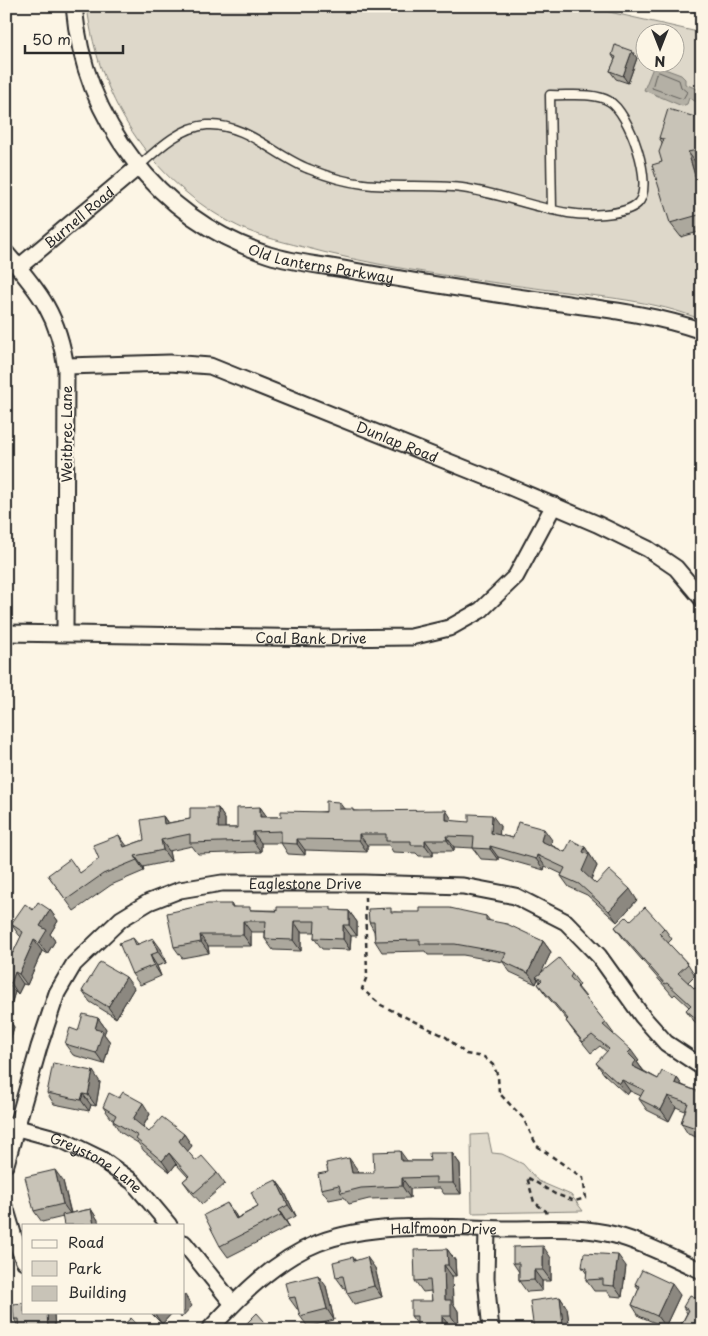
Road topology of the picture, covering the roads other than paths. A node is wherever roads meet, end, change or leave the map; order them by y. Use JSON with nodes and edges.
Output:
{"nodes":[{"id":1,"x":74,"y":6,"type":"edge"},
{"id":2,"x":138,"y":168,"type":"junction"},
{"id":3,"x":552,"y":210,"type":"junction"},
{"id":4,"x":6,"y":253,"type":"edge"},
{"id":5,"x":19,"y":268,"type":"junction"},
{"id":6,"x":702,"y":331,"type":"edge"},
{"id":7,"x":66,"y":366,"type":"junction"},
{"id":8,"x":554,"y":505,"type":"junction"},
{"id":9,"x":702,"y":599,"type":"edge"},
{"id":10,"x":6,"y":633,"type":"edge"},
{"id":11,"x":65,"y":633,"type":"junction"},
{"id":12,"x":702,"y":1067,"type":"edge"},
{"id":13,"x":11,"y":1127,"type":"edge"},
{"id":14,"x":6,"y":1164,"type":"edge"},
{"id":15,"x":6,"y":1210,"type":"edge"},
{"id":16,"x":168,"y":1224,"type":"edge"},
{"id":17,"x":487,"y":1229,"type":"junction"},
{"id":18,"x":185,"y":1244,"type":"edge"},
{"id":19,"x":22,"y":1255,"type":"edge"},
{"id":20,"x":702,"y":1271,"type":"edge"},
{"id":21,"x":233,"y":1304,"type":"junction"},
{"id":22,"x":209,"y":1330,"type":"edge"},
{"id":23,"x":491,"y":1330,"type":"edge"}],
"edges":[{"from":1,"to":2,"type":"street","name":"Old Lanterns Parkway"},
{"from":2,"to":3,"type":"lane"},
{"from":2,"to":5,"type":"street","name":"Burnell Road"},
{"from":2,"to":6,"type":"street","name":"Old Lanterns Parkway"},
{"from":3,"to":3,"type":"lane"},
{"from":4,"to":5,"type":"street","name":"Weitbrec Lane"},
{"from":5,"to":7,"type":"street","name":"Weitbrec Lane"},
{"from":7,"to":8,"type":"street","name":"Dunlap Road"},
{"from":7,"to":11,"type":"street","name":"Weitbrec Lane"},
{"from":8,"to":9,"type":"street","name":"Dunlap Road"},
{"from":8,"to":11,"type":"street","name":"Coal Bank Drive"},
{"from":10,"to":11,"type":"street","name":"Coal Bank Drive"},
{"from":12,"to":13,"type":"street","name":"Eaglestone Drive"},
{"from":13,"to":14,"type":"street","name":"Eaglestone Drive"},
{"from":13,"to":16,"type":"street","name":"Greystone Lane"},
{"from":15,"to":19,"type":"street"},
{"from":17,"to":20,"type":"street","name":"Halfmoon Drive"},
{"from":17,"to":21,"type":"street","name":"Halfmoon Drive"},
{"from":17,"to":23,"type":"street"},
{"from":18,"to":21,"type":"street"},
{"from":21,"to":22,"type":"street","name":"Halfmoon Drive"}]}
